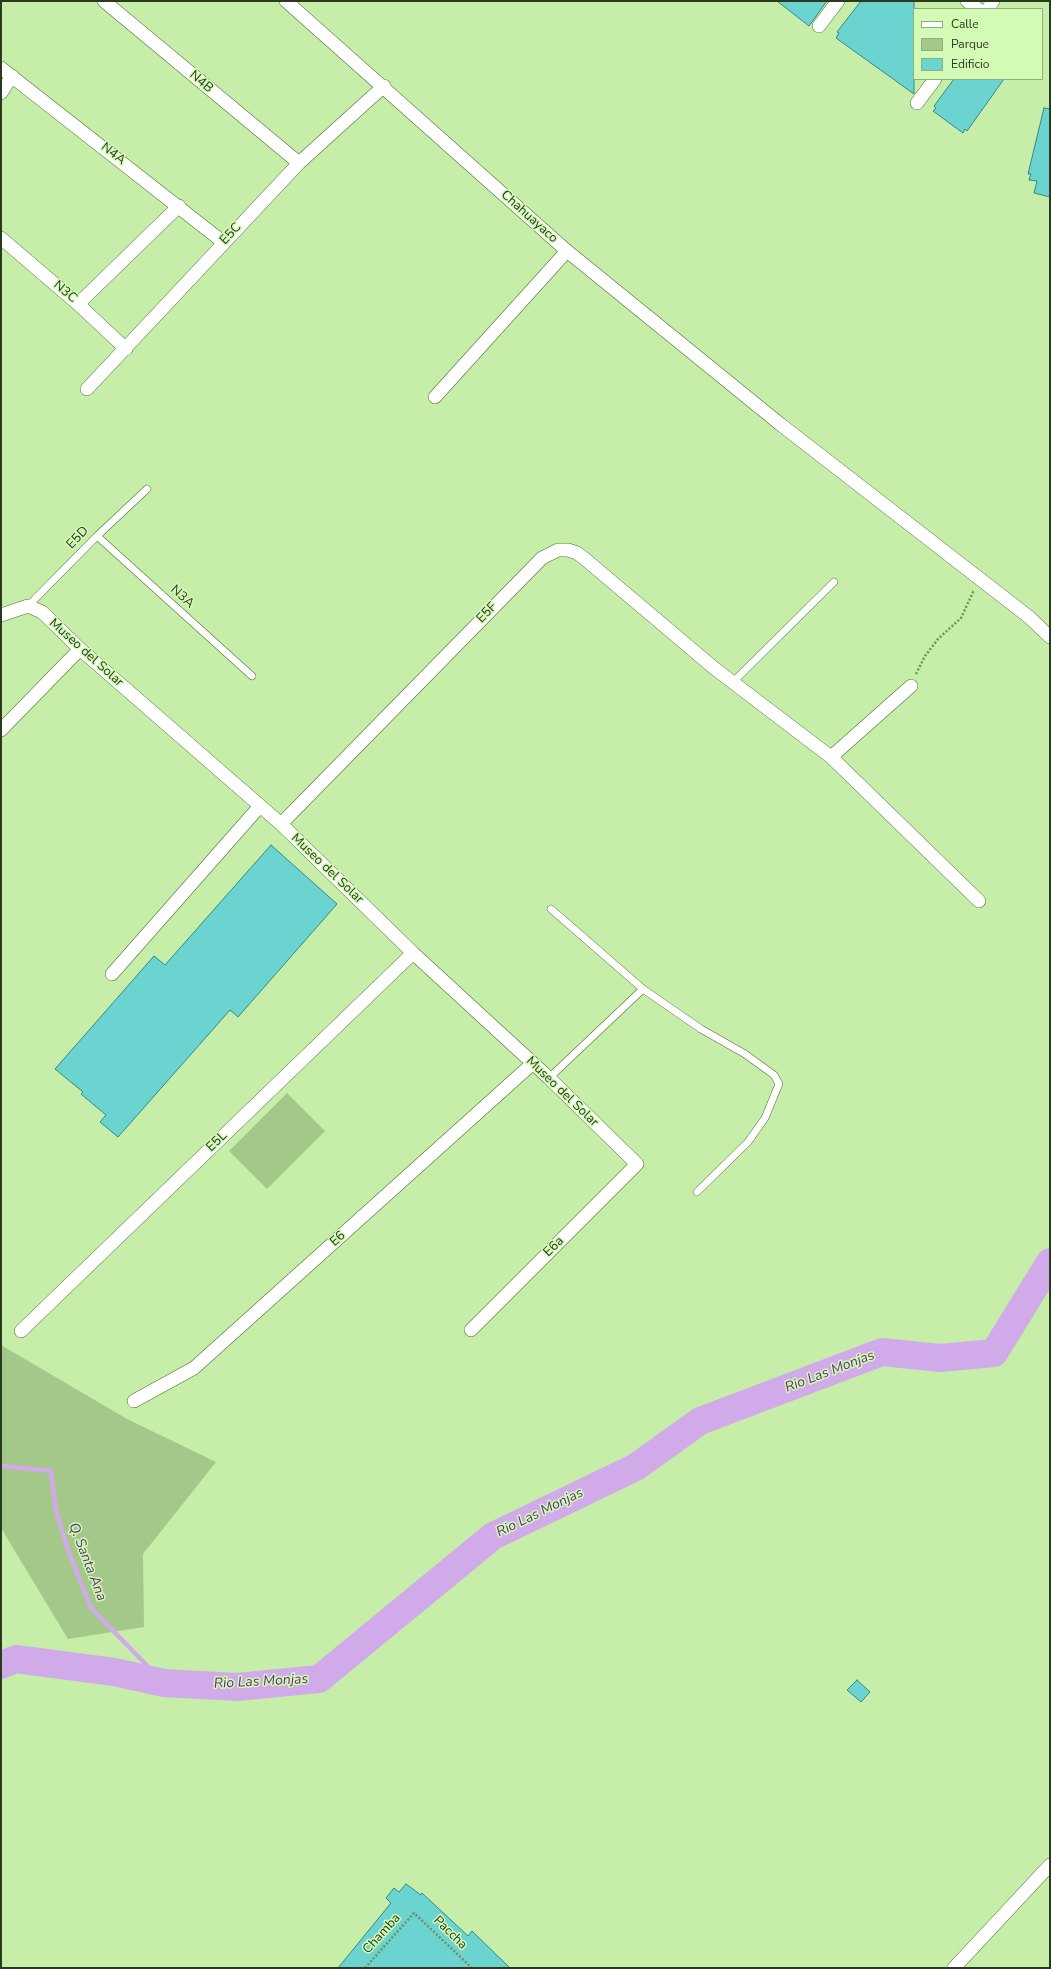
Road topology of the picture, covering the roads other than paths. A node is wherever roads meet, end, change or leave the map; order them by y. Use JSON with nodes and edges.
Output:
{"nodes":[{"id":1,"x":104,"y":1,"type":"edge"},
{"id":2,"x":286,"y":1,"type":"edge"},
{"id":3,"x":838,"y":1,"type":"edge"},
{"id":4,"x":967,"y":1,"type":"edge"},
{"id":5,"x":977,"y":8,"type":"edge"},
{"id":6,"x":819,"y":26,"type":"dead end"},
{"id":7,"x":1,"y":68,"type":"edge"},
{"id":8,"x":12,"y":76,"type":"junction"},
{"id":9,"x":934,"y":80,"type":"edge"},
{"id":10,"x":384,"y":86,"type":"junction"},
{"id":11,"x":1,"y":93,"type":"edge"},
{"id":12,"x":917,"y":103,"type":"dead end"},
{"id":13,"x":299,"y":163,"type":"junction"},
{"id":14,"x":179,"y":206,"type":"junction"},
{"id":15,"x":1,"y":238,"type":"edge"},
{"id":16,"x":224,"y":242,"type":"junction"},
{"id":17,"x":567,"y":251,"type":"junction"},
{"id":18,"x":78,"y":304,"type":"junction"},
{"id":19,"x":126,"y":349,"type":"junction"},
{"id":20,"x":87,"y":389,"type":"dead end"},
{"id":21,"x":435,"y":397,"type":"dead end"},
{"id":22,"x":147,"y":489,"type":"dead end"},
{"id":23,"x":97,"y":536,"type":"junction"},
{"id":24,"x":834,"y":582,"type":"dead end"},
{"id":25,"x":28,"y":606,"type":"junction"},
{"id":26,"x":1,"y":615,"type":"edge"},
{"id":27,"x":1050,"y":637,"type":"edge"},
{"id":28,"x":80,"y":649,"type":"junction"},
{"id":29,"x":252,"y":676,"type":"dead end"},
{"id":30,"x":733,"y":682,"type":"junction"},
{"id":31,"x":911,"y":686,"type":"road end"},
{"id":32,"x":1,"y":730,"type":"edge"},
{"id":33,"x":831,"y":757,"type":"junction"},
{"id":34,"x":260,"y":806,"type":"junction"},
{"id":35,"x":281,"y":824,"type":"junction"},
{"id":36,"x":979,"y":901,"type":"dead end"},
{"id":37,"x":551,"y":909,"type":"dead end"},
{"id":38,"x":413,"y":953,"type":"junction"},
{"id":39,"x":112,"y":974,"type":"dead end"},
{"id":40,"x":643,"y":989,"type":"junction"},
{"id":41,"x":532,"y":1064,"type":"junction"},
{"id":42,"x":549,"y":1078,"type":"junction"},
{"id":43,"x":637,"y":1164,"type":"joint"},
{"id":44,"x":697,"y":1192,"type":"dead end"},
{"id":45,"x":471,"y":1330,"type":"dead end"},
{"id":46,"x":21,"y":1331,"type":"dead end"},
{"id":47,"x":134,"y":1401,"type":"dead end"},
{"id":48,"x":1050,"y":1865,"type":"edge"},
{"id":49,"x":954,"y":1968,"type":"edge"}],
"edges":[{"from":1,"to":13,"type":"street","name":"N4B"},
{"from":2,"to":10,"type":"street","name":"Chahuayaco"},
{"from":3,"to":6,"type":"street"},
{"from":4,"to":5,"type":"street"},
{"from":7,"to":8,"type":"street","name":"N4A"},
{"from":8,"to":11,"type":"street"},
{"from":8,"to":14,"type":"street","name":"N4A"},
{"from":9,"to":12,"type":"street"},
{"from":10,"to":13,"type":"street","name":"E5C"},
{"from":10,"to":17,"type":"street","name":"Chahuayaco"},
{"from":13,"to":16,"type":"street","name":"E5C"},
{"from":14,"to":16,"type":"street","name":"N4A"},
{"from":14,"to":18,"type":"street"},
{"from":15,"to":18,"type":"street","name":"N3C"},
{"from":16,"to":19,"type":"street","name":"E5C"},
{"from":17,"to":21,"type":"street"},
{"from":17,"to":27,"type":"street","name":"Chahuayaco"},
{"from":18,"to":19,"type":"street","name":"N3C"},
{"from":19,"to":20,"type":"street","name":"E5C"},
{"from":22,"to":23,"type":"lane","name":"E5D"},
{"from":23,"to":25,"type":"lane","name":"E5D"},
{"from":23,"to":29,"type":"lane","name":"N3A"},
{"from":24,"to":30,"type":"lane"},
{"from":25,"to":26,"type":"street"},
{"from":25,"to":28,"type":"street","name":"Museo del Solar"},
{"from":28,"to":32,"type":"street"},
{"from":28,"to":34,"type":"street","name":"Museo del Solar"},
{"from":30,"to":33,"type":"street","name":"E5F"},
{"from":30,"to":35,"type":"street","name":"E5F"},
{"from":31,"to":33,"type":"street"},
{"from":33,"to":36,"type":"street","name":"E5F"},
{"from":34,"to":35,"type":"street","name":"Museo del Solar"},
{"from":34,"to":39,"type":"street"},
{"from":35,"to":38,"type":"street","name":"Museo del Solar"},
{"from":37,"to":40,"type":"lane"},
{"from":38,"to":41,"type":"street","name":"Museo del Solar"},
{"from":38,"to":46,"type":"street","name":"E5L"},
{"from":40,"to":42,"type":"lane"},
{"from":40,"to":44,"type":"lane"},
{"from":41,"to":42,"type":"street","name":"Museo del Solar"},
{"from":41,"to":47,"type":"street","name":"E6"},
{"from":42,"to":43,"type":"street","name":"Museo del Solar"},
{"from":43,"to":45,"type":"street","name":"E6a"},
{"from":48,"to":49,"type":"street"}]}
